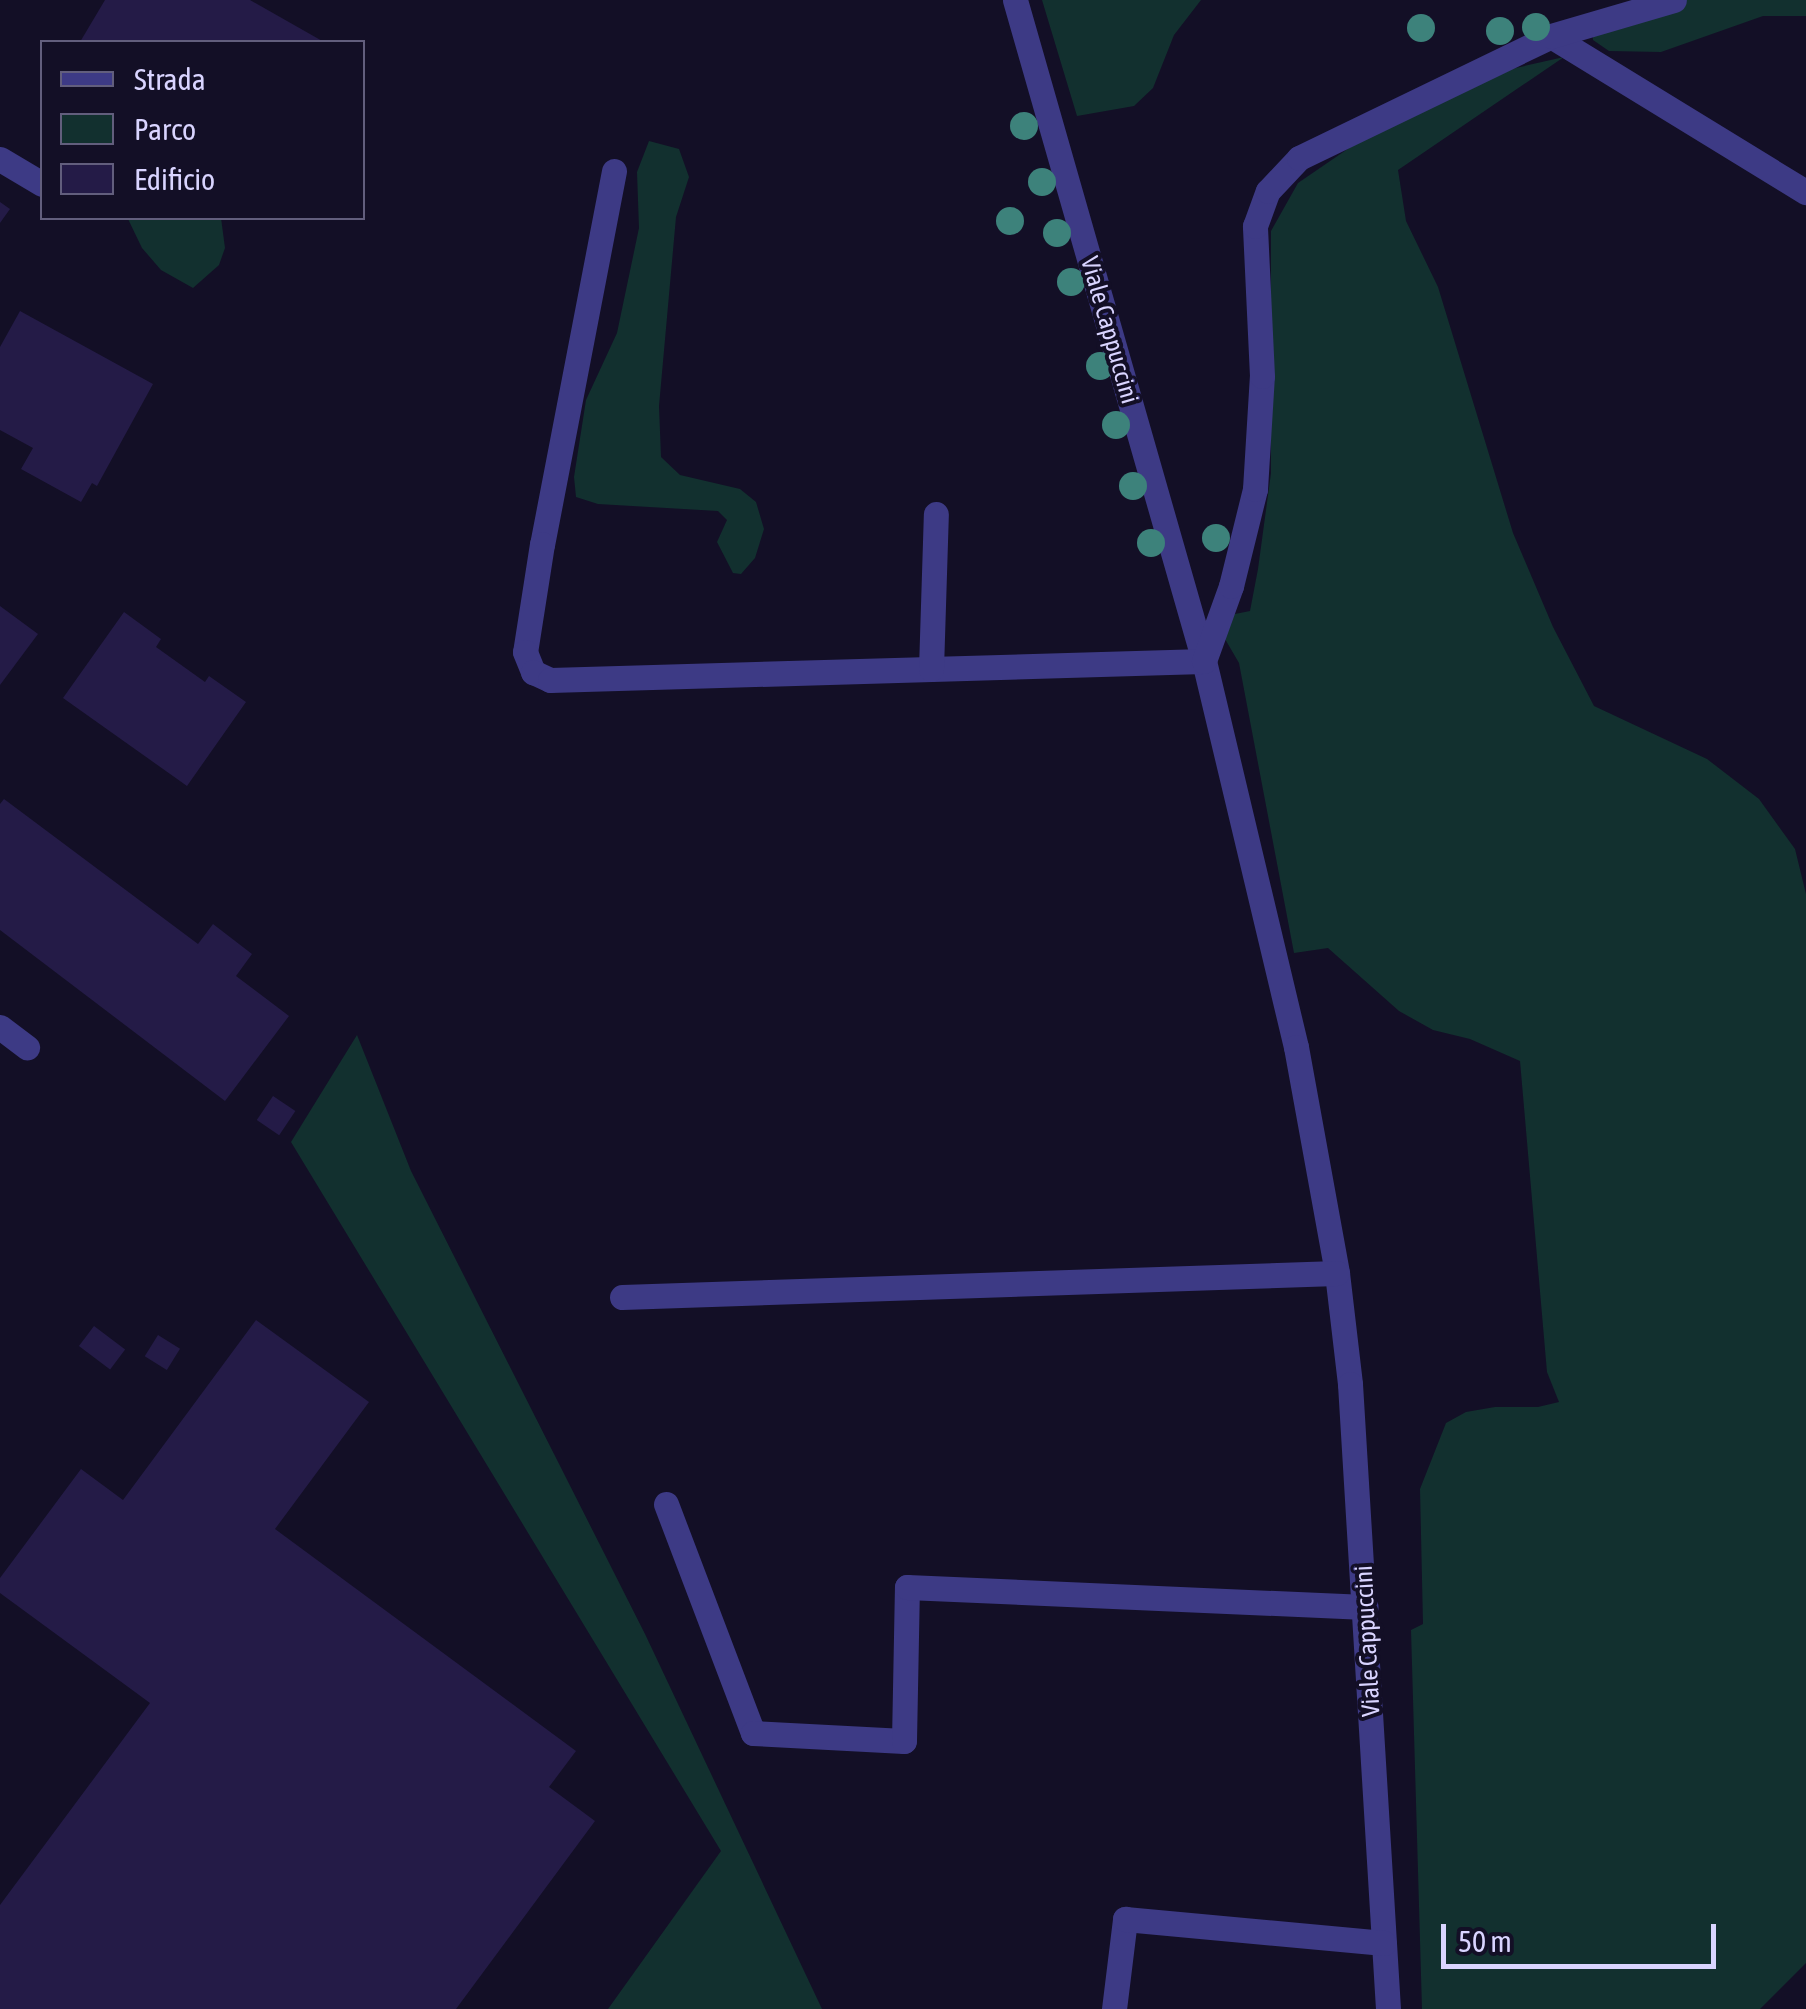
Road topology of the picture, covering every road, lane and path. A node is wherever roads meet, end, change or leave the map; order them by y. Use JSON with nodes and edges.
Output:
{"nodes":[{"id":1,"x":1015,"y":0,"type":"edge"},
{"id":2,"x":1674,"y":0,"type":"edge"},
{"id":3,"x":1551,"y":36,"type":"junction"},
{"id":4,"x":0,"y":159,"type":"edge"},
{"id":5,"x":614,"y":171,"type":"dead end"},
{"id":6,"x":40,"y":183,"type":"edge"},
{"id":7,"x":1806,"y":192,"type":"edge"},
{"id":8,"x":936,"y":514,"type":"dead end"},
{"id":9,"x":1204,"y":661,"type":"junction"},
{"id":10,"x":931,"y":669,"type":"junction"},
{"id":11,"x":0,"y":1027,"type":"edge"},
{"id":12,"x":27,"y":1047,"type":"dead end"},
{"id":13,"x":1337,"y":1273,"type":"junction"},
{"id":14,"x":622,"y":1297,"type":"dead end"},
{"id":15,"x":666,"y":1504,"type":"dead end"},
{"id":16,"x":1366,"y":1607,"type":"junction"},
{"id":17,"x":1384,"y":1943,"type":"junction"},
{"id":18,"x":1114,"y":2009,"type":"edge"},
{"id":19,"x":1388,"y":2009,"type":"edge"}],
"edges":[{"from":1,"to":9,"type":"street","name":"Viale Cappuccini"},
{"from":2,"to":3,"type":"street"},
{"from":3,"to":7,"type":"street"},
{"from":3,"to":9,"type":"street"},
{"from":4,"to":6,"type":"street"},
{"from":5,"to":10,"type":"street"},
{"from":8,"to":10,"type":"street"},
{"from":9,"to":10,"type":"street"},
{"from":9,"to":13,"type":"street","name":"Viale Cappuccini"},
{"from":11,"to":12,"type":"street"},
{"from":13,"to":14,"type":"street"},
{"from":13,"to":16,"type":"street","name":"Viale Cappuccini"},
{"from":15,"to":16,"type":"street"},
{"from":16,"to":17,"type":"street","name":"Viale Cappuccini"},
{"from":17,"to":18,"type":"street"},
{"from":17,"to":19,"type":"street","name":"Viale Cappuccini"}]}
